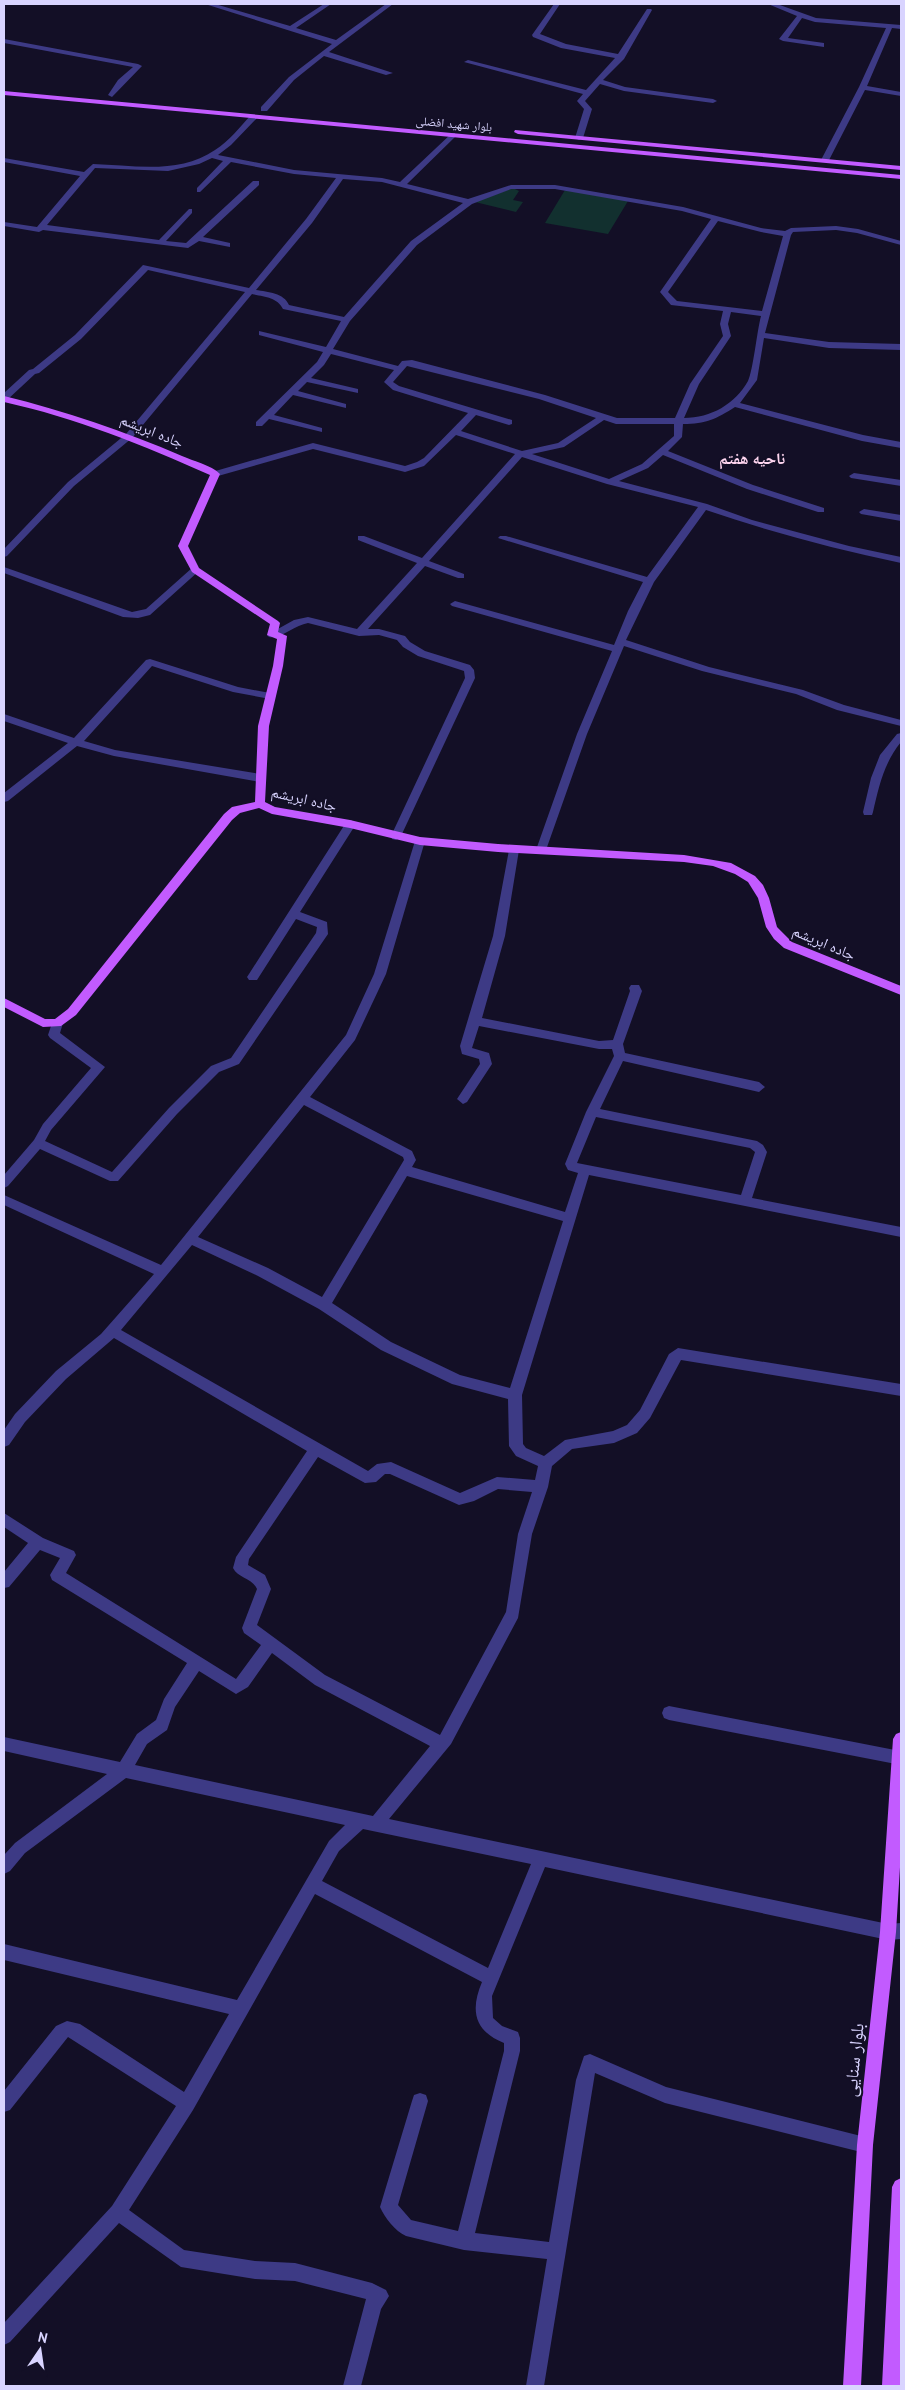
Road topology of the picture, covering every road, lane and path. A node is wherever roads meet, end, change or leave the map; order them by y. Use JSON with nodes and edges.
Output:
{"nodes":[{"id":1,"x":208,"y":4,"type":"edge"},
{"id":2,"x":328,"y":4,"type":"edge"},
{"id":3,"x":390,"y":4,"type":"edge"},
{"id":4,"x":556,"y":4,"type":"edge"},
{"id":5,"x":771,"y":4,"type":"edge"},
{"id":6,"x":649,"y":10,"type":"dead end"},
{"id":7,"x":801,"y":15,"type":"junction"},
{"id":8,"x":890,"y":26,"type":"junction"},
{"id":9,"x":901,"y":26,"type":"edge"},
{"id":10,"x":292,"y":28,"type":"junction"},
{"id":11,"x":4,"y":40,"type":"edge"},
{"id":12,"x":337,"y":43,"type":"junction"},
{"id":13,"x":821,"y":45,"type":"dead end"},
{"id":14,"x":323,"y":54,"type":"junction"},
{"id":15,"x":621,"y":57,"type":"junction"},
{"id":16,"x":468,"y":62,"type":"dead end"},
{"id":17,"x":389,"y":73,"type":"dead end"},
{"id":18,"x":598,"y":81,"type":"junction"},
{"id":19,"x":4,"y":86,"type":"edge"},
{"id":20,"x":863,"y":87,"type":"junction"},
{"id":21,"x":4,"y":93,"type":"edge"},
{"id":22,"x":588,"y":93,"type":"junction"},
{"id":23,"x":901,"y":94,"type":"edge"},
{"id":24,"x":112,"y":95,"type":"junction"},
{"id":25,"x":122,"y":100,"type":"junction"},
{"id":26,"x":713,"y":101,"type":"dead end"},
{"id":27,"x":264,"y":109,"type":"junction"},
{"id":28,"x":254,"y":117,"type":"junction"},
{"id":29,"x":513,"y":132,"type":"junction"},
{"id":30,"x":452,"y":135,"type":"junction"},
{"id":31,"x":579,"y":138,"type":"junction"},
{"id":32,"x":509,"y":140,"type":"junction"},
{"id":33,"x":212,"y":156,"type":"junction"},
{"id":34,"x":229,"y":159,"type":"junction"},
{"id":35,"x":4,"y":160,"type":"edge"},
{"id":36,"x":825,"y":160,"type":"junction"},
{"id":37,"x":901,"y":168,"type":"edge"},
{"id":38,"x":86,"y":175,"type":"junction"},
{"id":39,"x":341,"y":176,"type":"junction"},
{"id":40,"x":901,"y":177,"type":"edge"},
{"id":41,"x":256,"y":182,"type":"dead end"},
{"id":42,"x":402,"y":184,"type":"junction"},
{"id":43,"x":200,"y":190,"type":"dead end"},
{"id":44,"x":469,"y":202,"type":"junction"},
{"id":45,"x":188,"y":211,"type":"dead end"},
{"id":46,"x":716,"y":218,"type":"junction"},
{"id":47,"x":4,"y":224,"type":"edge"},
{"id":48,"x":41,"y":227,"type":"junction"},
{"id":49,"x":787,"y":234,"type":"junction"},
{"id":50,"x":198,"y":238,"type":"junction"},
{"id":51,"x":160,"y":243,"type":"junction"},
{"id":52,"x":901,"y":243,"type":"edge"},
{"id":53,"x":227,"y":245,"type":"dead end"},
{"id":54,"x":250,"y":292,"type":"junction"},
{"id":55,"x":728,"y":309,"type":"junction"},
{"id":56,"x":766,"y":314,"type":"junction"},
{"id":57,"x":346,"y":320,"type":"junction"},
{"id":58,"x":262,"y":333,"type":"dead end"},
{"id":59,"x":760,"y":335,"type":"junction"},
{"id":60,"x":901,"y":347,"type":"edge"},
{"id":61,"x":329,"y":350,"type":"junction"},
{"id":62,"x":400,"y":369,"type":"junction"},
{"id":63,"x":306,"y":379,"type":"junction"},
{"id":64,"x":355,"y":391,"type":"dead end"},
{"id":65,"x":292,"y":392,"type":"junction"},
{"id":66,"x":4,"y":399,"type":"edge"},
{"id":67,"x":734,"y":404,"type":"junction"},
{"id":68,"x":343,"y":406,"type":"dead end"},
{"id":69,"x":474,"y":412,"type":"junction"},
{"id":70,"x":269,"y":416,"type":"junction"},
{"id":71,"x":603,"y":417,"type":"junction"},
{"id":72,"x":509,"y":422,"type":"dead end"},
{"id":73,"x":678,"y":422,"type":"junction"},
{"id":74,"x":259,"y":424,"type":"dead end"},
{"id":75,"x":319,"y":430,"type":"dead end"},
{"id":76,"x":455,"y":432,"type":"junction"},
{"id":77,"x":130,"y":436,"type":"junction"},
{"id":78,"x":901,"y":445,"type":"edge"},
{"id":79,"x":663,"y":452,"type":"junction"},
{"id":80,"x":520,"y":454,"type":"junction"},
{"id":81,"x":214,"y":474,"type":"junction"},
{"id":82,"x":854,"y":476,"type":"dead end"},
{"id":83,"x":610,"y":482,"type":"junction"},
{"id":84,"x":901,"y":484,"type":"edge"},
{"id":85,"x":704,"y":506,"type":"junction"},
{"id":86,"x":821,"y":510,"type":"dead end"},
{"id":87,"x":864,"y":512,"type":"dead end"},
{"id":88,"x":901,"y":518,"type":"edge"},
{"id":89,"x":361,"y":538,"type":"dead end"},
{"id":90,"x":503,"y":538,"type":"dead end"},
{"id":91,"x":4,"y":554,"type":"edge"},
{"id":92,"x":901,"y":560,"type":"edge"},
{"id":93,"x":422,"y":563,"type":"junction"},
{"id":94,"x":4,"y":570,"type":"edge"},
{"id":95,"x":195,"y":570,"type":"junction"},
{"id":96,"x":460,"y":576,"type":"dead end"},
{"id":97,"x":649,"y":581,"type":"junction"},
{"id":98,"x":455,"y":604,"type":"dead end"},
{"id":99,"x":359,"y":633,"type":"junction"},
{"id":100,"x":272,"y":634,"type":"junction"},
{"id":101,"x":618,"y":645,"type":"junction"},
{"id":102,"x":270,"y":696,"type":"junction"},
{"id":103,"x":4,"y":717,"type":"edge"},
{"id":104,"x":901,"y":722,"type":"edge"},
{"id":105,"x":901,"y":736,"type":"edge"},
{"id":106,"x":76,"y":742,"type":"junction"},
{"id":107,"x":260,"y":778,"type":"junction"},
{"id":108,"x":4,"y":798,"type":"edge"},
{"id":109,"x":260,"y":804,"type":"junction"},
{"id":110,"x":868,"y":812,"type":"dead end"},
{"id":111,"x":351,"y":824,"type":"junction"},
{"id":112,"x":396,"y":836,"type":"junction"},
{"id":113,"x":420,"y":841,"type":"junction"},
{"id":114,"x":514,"y":850,"type":"junction"},
{"id":115,"x":541,"y":850,"type":"junction"},
{"id":116,"x":294,"y":914,"type":"junction"},
{"id":117,"x":253,"y":977,"type":"dead end"},
{"id":118,"x":635,"y":988,"type":"dead end"},
{"id":119,"x":901,"y":991,"type":"edge"},
{"id":120,"x":4,"y":1002,"type":"edge"},
{"id":121,"x":475,"y":1021,"type":"junction"},
{"id":122,"x":57,"y":1023,"type":"junction"},
{"id":123,"x":618,"y":1050,"type":"junction"},
{"id":124,"x":759,"y":1087,"type":"dead end"},
{"id":125,"x":301,"y":1098,"type":"junction"},
{"id":126,"x":463,"y":1099,"type":"dead end"},
{"id":127,"x":592,"y":1112,"type":"junction"},
{"id":128,"x":38,"y":1143,"type":"junction"},
{"id":129,"x":585,"y":1169,"type":"junction"},
{"id":130,"x":404,"y":1170,"type":"junction"},
{"id":131,"x":4,"y":1183,"type":"edge"},
{"id":132,"x":4,"y":1200,"type":"edge"},
{"id":133,"x":745,"y":1201,"type":"junction"},
{"id":134,"x":569,"y":1218,"type":"junction"},
{"id":135,"x":901,"y":1232,"type":"edge"},
{"id":136,"x":189,"y":1238,"type":"junction"},
{"id":137,"x":163,"y":1272,"type":"junction"},
{"id":138,"x":324,"y":1305,"type":"junction"},
{"id":139,"x":112,"y":1331,"type":"junction"},
{"id":140,"x":901,"y":1390,"type":"edge"},
{"id":141,"x":515,"y":1395,"type":"junction"},
{"id":142,"x":4,"y":1441,"type":"edge"},
{"id":143,"x":316,"y":1449,"type":"junction"},
{"id":144,"x":546,"y":1463,"type":"junction"},
{"id":145,"x":541,"y":1487,"type":"junction"},
{"id":146,"x":4,"y":1519,"type":"edge"},
{"id":147,"x":38,"y":1542,"type":"junction"},
{"id":148,"x":4,"y":1582,"type":"edge"},
{"id":149,"x":271,"y":1643,"type":"junction"},
{"id":150,"x":197,"y":1660,"type":"junction"},
{"id":151,"x":669,"y":1713,"type":"dead end"},
{"id":152,"x":901,"y":1739,"type":"edge"},
{"id":153,"x":4,"y":1744,"type":"edge"},
{"id":154,"x":441,"y":1744,"type":"junction"},
{"id":155,"x":900,"y":1758,"type":"junction"},
{"id":156,"x":123,"y":1770,"type":"junction"},
{"id":157,"x":367,"y":1824,"type":"junction"},
{"id":158,"x":541,"y":1858,"type":"junction"},
{"id":159,"x":4,"y":1866,"type":"edge"},
{"id":160,"x":314,"y":1885,"type":"junction"},
{"id":161,"x":894,"y":1932,"type":"edge"},
{"id":162,"x":4,"y":1952,"type":"edge"},
{"id":163,"x":491,"y":1978,"type":"junction"},
{"id":164,"x":241,"y":2009,"type":"junction"},
{"id":165,"x":420,"y":2101,"type":"dead end"},
{"id":166,"x":4,"y":2104,"type":"edge"},
{"id":167,"x":187,"y":2104,"type":"junction"},
{"id":168,"x":865,"y":2145,"type":"junction"},
{"id":169,"x":901,"y":2187,"type":"edge"},
{"id":170,"x":118,"y":2212,"type":"junction"},
{"id":171,"x":464,"y":2241,"type":"junction"},
{"id":172,"x":556,"y":2250,"type":"junction"},
{"id":173,"x":899,"y":2269,"type":"edge"},
{"id":174,"x":6,"y":2328,"type":"edge"},
{"id":175,"x":352,"y":2386,"type":"edge"},
{"id":176,"x":535,"y":2386,"type":"edge"},
{"id":177,"x":852,"y":2386,"type":"edge"},
{"id":178,"x":891,"y":2386,"type":"edge"}],
"edges":[{"from":1,"to":10,"type":"street"},
{"from":2,"to":10,"type":"street"},
{"from":3,"to":12,"type":"street"},
{"from":4,"to":15,"type":"street"},
{"from":5,"to":7,"type":"street"},
{"from":6,"to":15,"type":"street"},
{"from":7,"to":8,"type":"street"},
{"from":7,"to":13,"type":"street"},
{"from":8,"to":9,"type":"street"},
{"from":8,"to":20,"type":"street"},
{"from":10,"to":12,"type":"street"},
{"from":11,"to":24,"type":"street"},
{"from":12,"to":14,"type":"street"},
{"from":14,"to":17,"type":"street"},
{"from":14,"to":27,"type":"street"},
{"from":15,"to":18,"type":"street"},
{"from":16,"to":22,"type":"street"},
{"from":18,"to":22,"type":"street"},
{"from":18,"to":26,"type":"street"},
{"from":19,"to":24,"type":"main road","name":"بلوار شهید افضلی"},
{"from":20,"to":23,"type":"street"},
{"from":20,"to":36,"type":"street"},
{"from":21,"to":25,"type":"main road","name":"بلوار شهید افضلی"},
{"from":22,"to":31,"type":"street"},
{"from":24,"to":25,"type":"main road","name":"بلوار شهید افضلی"},
{"from":25,"to":27,"type":"main road","name":"بلوار شهید افضلی"},
{"from":25,"to":28,"type":"main road","name":"بلوار شهید افضلی"},
{"from":27,"to":29,"type":"main road","name":"بلوار شهید افضلی"},
{"from":28,"to":30,"type":"main road","name":"بلوار شهید افضلی"},
{"from":28,"to":33,"type":"street"},
{"from":29,"to":31,"type":"main road","name":"بلوار شهید افضلی"},
{"from":29,"to":32,"type":"main road"},
{"from":30,"to":32,"type":"main road","name":"بلوار شهید افضلی"},
{"from":30,"to":42,"type":"street"},
{"from":31,"to":36,"type":"main road","name":"بلوار شهید افضلی"},
{"from":32,"to":40,"type":"main road","name":"بلوار شهید افضلی"},
{"from":33,"to":34,"type":"street"},
{"from":33,"to":38,"type":"street"},
{"from":34,"to":39,"type":"street"},
{"from":34,"to":43,"type":"street"},
{"from":35,"to":38,"type":"street"},
{"from":36,"to":37,"type":"main road","name":"بلوار شهید افضلی"},
{"from":38,"to":48,"type":"street"},
{"from":39,"to":42,"type":"street"},
{"from":39,"to":54,"type":"street"},
{"from":41,"to":50,"type":"street"},
{"from":42,"to":44,"type":"street"},
{"from":44,"to":46,"type":"street"},
{"from":44,"to":57,"type":"street"},
{"from":45,"to":51,"type":"street"},
{"from":46,"to":49,"type":"street"},
{"from":46,"to":55,"type":"street"},
{"from":47,"to":48,"type":"street"},
{"from":48,"to":51,"type":"street"},
{"from":49,"to":52,"type":"street"},
{"from":49,"to":56,"type":"street"},
{"from":50,"to":51,"type":"street"},
{"from":50,"to":53,"type":"street"},
{"from":54,"to":57,"type":"street"},
{"from":54,"to":66,"type":"street"},
{"from":54,"to":77,"type":"street"},
{"from":55,"to":56,"type":"street"},
{"from":55,"to":73,"type":"street"},
{"from":56,"to":59,"type":"street"},
{"from":57,"to":61,"type":"street"},
{"from":58,"to":61,"type":"street"},
{"from":59,"to":60,"type":"street"},
{"from":59,"to":67,"type":"street"},
{"from":61,"to":62,"type":"street"},
{"from":61,"to":63,"type":"street"},
{"from":62,"to":69,"type":"street"},
{"from":62,"to":71,"type":"street"},
{"from":63,"to":64,"type":"street"},
{"from":63,"to":65,"type":"street"},
{"from":65,"to":68,"type":"street"},
{"from":65,"to":70,"type":"street"},
{"from":66,"to":77,"type":"main road","name":"جاده ابریشم"},
{"from":67,"to":73,"type":"street"},
{"from":67,"to":78,"type":"street"},
{"from":69,"to":72,"type":"street"},
{"from":69,"to":76,"type":"street"},
{"from":70,"to":74,"type":"street"},
{"from":70,"to":75,"type":"street"},
{"from":71,"to":73,"type":"street"},
{"from":71,"to":80,"type":"street"},
{"from":73,"to":79,"type":"street"},
{"from":76,"to":80,"type":"street"},
{"from":76,"to":81,"type":"street"},
{"from":77,"to":81,"type":"main road","name":"جاده ابریشم"},
{"from":77,"to":91,"type":"street"},
{"from":79,"to":83,"type":"street"},
{"from":79,"to":86,"type":"street"},
{"from":80,"to":83,"type":"street"},
{"from":80,"to":93,"type":"street"},
{"from":81,"to":95,"type":"main road","name":"جاده ابریشم"},
{"from":82,"to":84,"type":"street"},
{"from":83,"to":85,"type":"street"},
{"from":85,"to":92,"type":"street"},
{"from":85,"to":97,"type":"street"},
{"from":87,"to":88,"type":"street"},
{"from":89,"to":93,"type":"street"},
{"from":90,"to":97,"type":"street"},
{"from":93,"to":96,"type":"street"},
{"from":93,"to":99,"type":"street"},
{"from":94,"to":95,"type":"street"},
{"from":95,"to":100,"type":"main road","name":"جاده ابریشم"},
{"from":97,"to":101,"type":"street"},
{"from":98,"to":101,"type":"street"},
{"from":99,"to":100,"type":"street"},
{"from":99,"to":112,"type":"street"},
{"from":100,"to":102,"type":"main road","name":"جاده ابریشم"},
{"from":101,"to":104,"type":"street"},
{"from":101,"to":115,"type":"street"},
{"from":102,"to":106,"type":"street"},
{"from":102,"to":107,"type":"main road","name":"جاده ابریشم"},
{"from":103,"to":106,"type":"street"},
{"from":105,"to":110,"type":"street"},
{"from":106,"to":107,"type":"street"},
{"from":106,"to":108,"type":"street"},
{"from":107,"to":109,"type":"main road","name":"جاده ابریشم"},
{"from":109,"to":111,"type":"main road","name":"جاده ابریشم"},
{"from":109,"to":122,"type":"main road"},
{"from":111,"to":112,"type":"main road","name":"جاده ابریشم"},
{"from":111,"to":116,"type":"street"},
{"from":112,"to":113,"type":"main road","name":"جاده ابریشم"},
{"from":113,"to":114,"type":"main road","name":"جاده ابریشم"},
{"from":113,"to":125,"type":"street"},
{"from":114,"to":115,"type":"main road","name":"جاده ابریشم"},
{"from":114,"to":121,"type":"street"},
{"from":115,"to":119,"type":"main road","name":"جاده ابریشم"},
{"from":116,"to":117,"type":"street"},
{"from":116,"to":128,"type":"street"},
{"from":118,"to":123,"type":"street"},
{"from":120,"to":122,"type":"main road"},
{"from":121,"to":123,"type":"street"},
{"from":121,"to":126,"type":"street"},
{"from":122,"to":128,"type":"street"},
{"from":123,"to":124,"type":"street"},
{"from":123,"to":127,"type":"street"},
{"from":125,"to":130,"type":"street"},
{"from":125,"to":136,"type":"street"},
{"from":127,"to":129,"type":"street"},
{"from":127,"to":133,"type":"street"},
{"from":128,"to":131,"type":"street"},
{"from":129,"to":133,"type":"street"},
{"from":129,"to":134,"type":"street"},
{"from":130,"to":134,"type":"street"},
{"from":130,"to":138,"type":"street"},
{"from":132,"to":137,"type":"street"},
{"from":133,"to":135,"type":"street"},
{"from":134,"to":141,"type":"street"},
{"from":136,"to":137,"type":"street"},
{"from":136,"to":138,"type":"street"},
{"from":137,"to":139,"type":"street"},
{"from":138,"to":141,"type":"street"},
{"from":139,"to":142,"type":"street"},
{"from":139,"to":143,"type":"street"},
{"from":140,"to":144,"type":"street"},
{"from":141,"to":144,"type":"street"},
{"from":143,"to":145,"type":"street"},
{"from":143,"to":149,"type":"street"},
{"from":144,"to":145,"type":"street"},
{"from":145,"to":154,"type":"street"},
{"from":146,"to":147,"type":"street"},
{"from":147,"to":148,"type":"street"},
{"from":147,"to":150,"type":"street"},
{"from":149,"to":150,"type":"street"},
{"from":149,"to":154,"type":"street"},
{"from":150,"to":156,"type":"street"},
{"from":151,"to":155,"type":"street"},
{"from":152,"to":155,"type":"main road","name":"بلوار سنایی"},
{"from":153,"to":156,"type":"street"},
{"from":154,"to":157,"type":"street"},
{"from":155,"to":161,"type":"main road","name":"بلوار سنایی"},
{"from":156,"to":157,"type":"street"},
{"from":156,"to":159,"type":"street"},
{"from":157,"to":158,"type":"street"},
{"from":157,"to":160,"type":"street"},
{"from":158,"to":161,"type":"street"},
{"from":158,"to":163,"type":"street"},
{"from":160,"to":163,"type":"street"},
{"from":160,"to":164,"type":"street"},
{"from":161,"to":168,"type":"main road","name":"بلوار سنایی"},
{"from":162,"to":164,"type":"street"},
{"from":163,"to":171,"type":"street"},
{"from":164,"to":167,"type":"street"},
{"from":165,"to":171,"type":"street"},
{"from":166,"to":167,"type":"street"},
{"from":167,"to":170,"type":"street"},
{"from":168,"to":172,"type":"street"},
{"from":168,"to":177,"type":"main road","name":"بلوار سنایی"},
{"from":169,"to":173,"type":"main road"},
{"from":170,"to":174,"type":"street"},
{"from":170,"to":175,"type":"street"},
{"from":171,"to":172,"type":"street"},
{"from":172,"to":176,"type":"street"},
{"from":173,"to":178,"type":"main road"}]}
